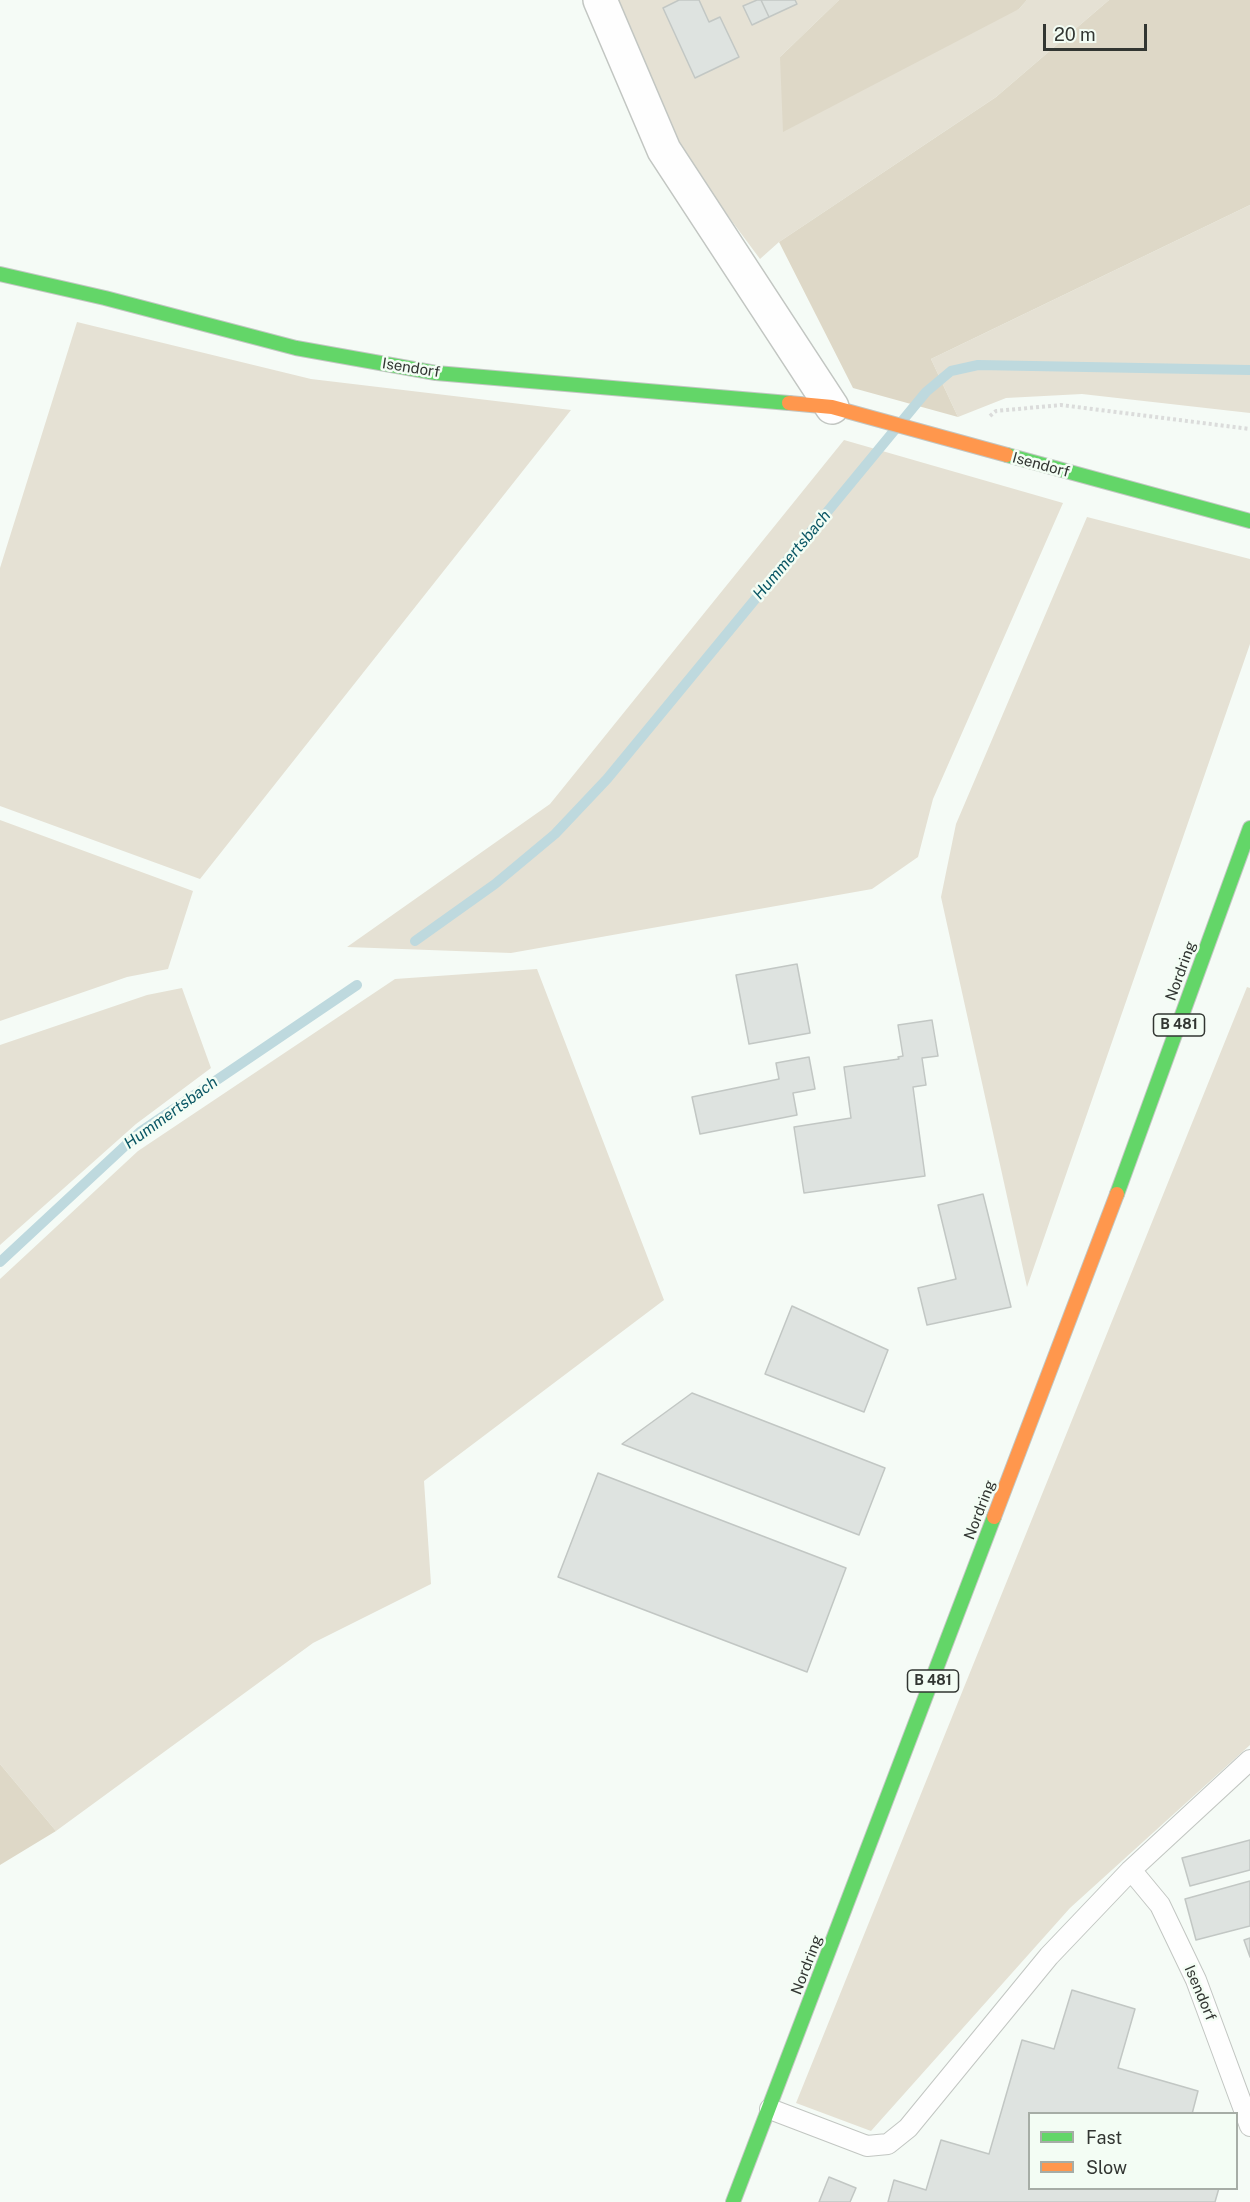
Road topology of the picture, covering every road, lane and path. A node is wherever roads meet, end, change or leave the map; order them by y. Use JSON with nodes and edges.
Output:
{"nodes":[{"id":1,"x":600,"y":0,"type":"edge"},
{"id":2,"x":0,"y":274,"type":"edge"},
{"id":3,"x":832,"y":407,"type":"junction"},
{"id":4,"x":1250,"y":429,"type":"edge"},
{"id":5,"x":956,"y":442,"type":"junction"},
{"id":6,"x":1250,"y":521,"type":"edge"},
{"id":7,"x":1250,"y":828,"type":"edge"},
{"id":8,"x":1250,"y":1760,"type":"edge"},
{"id":9,"x":1131,"y":1870,"type":"junction"},
{"id":10,"x":770,"y":2109,"type":"junction"},
{"id":11,"x":1250,"y":2126,"type":"edge"},
{"id":12,"x":733,"y":2202,"type":"edge"}],
"edges":[{"from":1,"to":3,"type":"street"},
{"from":2,"to":3,"type":"main road","name":"Isendorf"},
{"from":3,"to":5,"type":"main road","name":"Isendorf"},
{"from":4,"to":5,"type":"path"},
{"from":5,"to":6,"type":"main road","name":"Isendorf"},
{"from":7,"to":10,"type":"main road","name":"Nordring","number":"B 481"},
{"from":8,"to":9,"type":"lane"},
{"from":9,"to":10,"type":"lane"},
{"from":9,"to":11,"type":"lane","name":"Isendorf"},
{"from":10,"to":12,"type":"main road","name":"Nordring","number":"B 481"}]}
